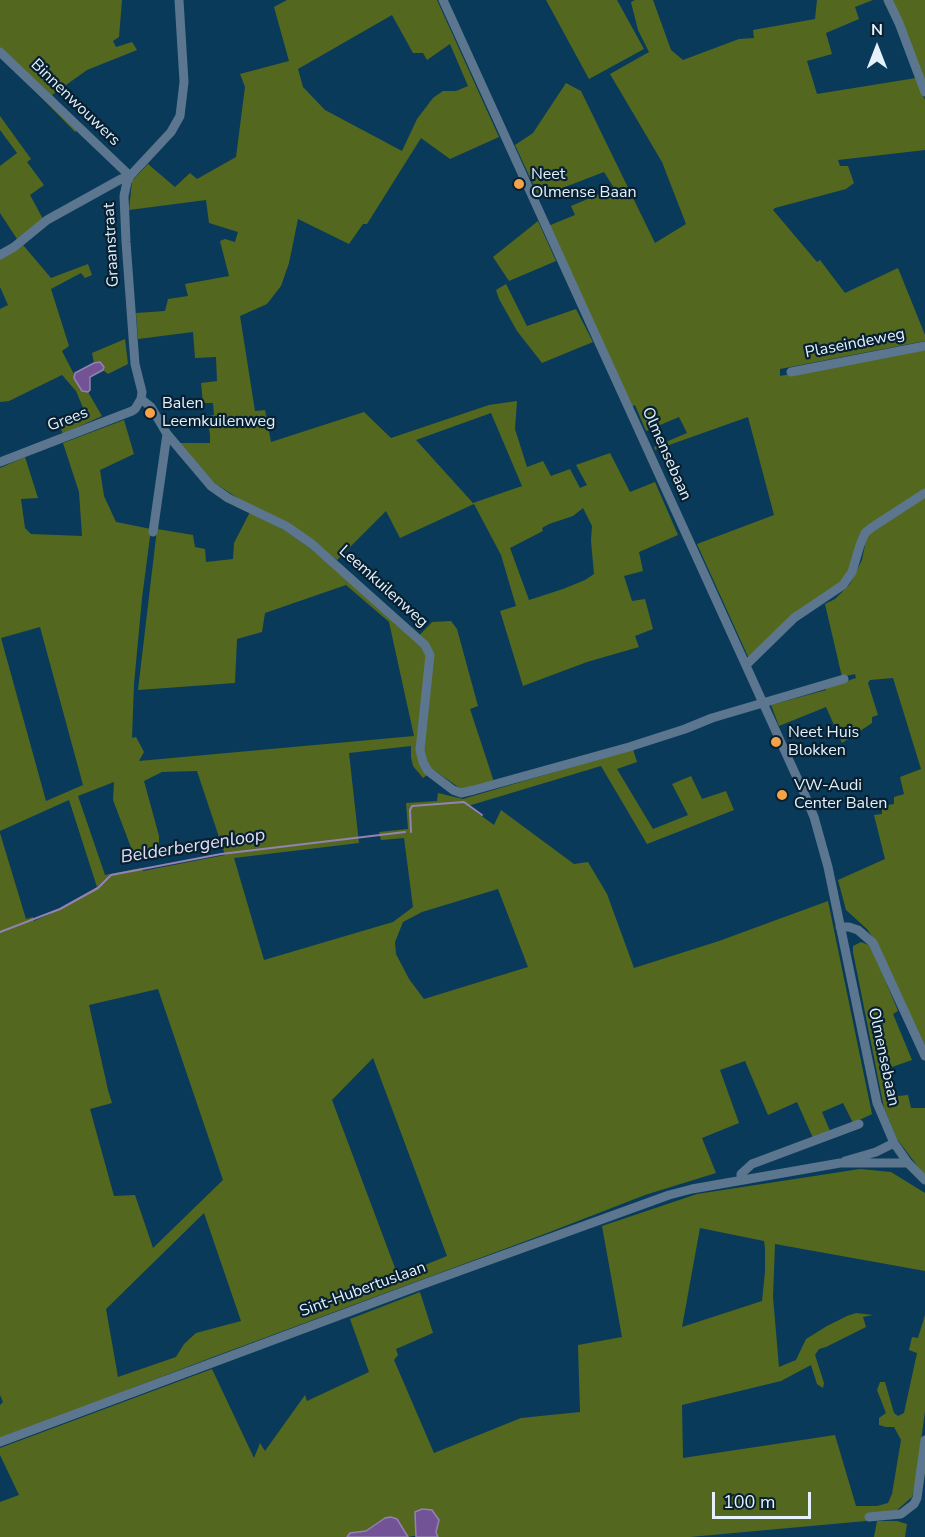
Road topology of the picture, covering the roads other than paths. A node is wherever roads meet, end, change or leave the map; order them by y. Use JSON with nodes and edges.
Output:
{"nodes":[{"id":1,"x":178,"y":0,"type":"edge"},
{"id":2,"x":443,"y":0,"type":"edge"},
{"id":3,"x":888,"y":0,"type":"edge"},
{"id":4,"x":0,"y":52,"type":"edge"},
{"id":5,"x":925,"y":92,"type":"edge"},
{"id":6,"x":130,"y":176,"type":"junction"},
{"id":7,"x":0,"y":255,"type":"edge"},
{"id":8,"x":925,"y":346,"type":"edge"},
{"id":9,"x":791,"y":372,"type":"dead end"},
{"id":10,"x":141,"y":399,"type":"junction"},
{"id":11,"x":167,"y":434,"type":"junction"},
{"id":12,"x":0,"y":462,"type":"edge"},
{"id":13,"x":925,"y":494,"type":"edge"},
{"id":14,"x":153,"y":532,"type":"dead end"},
{"id":15,"x":746,"y":666,"type":"junction"},
{"id":16,"x":844,"y":679,"type":"dead end"},
{"id":17,"x":764,"y":704,"type":"junction"},
{"id":18,"x":840,"y":927,"type":"junction"},
{"id":19,"x":925,"y":1056,"type":"edge"},
{"id":20,"x":859,"y":1124,"type":"dead end"},
{"id":21,"x":894,"y":1143,"type":"junction"},
{"id":22,"x":840,"y":1163,"type":"junction"},
{"id":23,"x":908,"y":1163,"type":"junction"},
{"id":24,"x":741,"y":1180,"type":"junction"},
{"id":25,"x":925,"y":1180,"type":"edge"},
{"id":26,"x":925,"y":1440,"type":"edge"},
{"id":27,"x":0,"y":1442,"type":"edge"},
{"id":28,"x":869,"y":1517,"type":"dead end"}],
"edges":[{"from":1,"to":6,"type":"street"},
{"from":2,"to":15,"type":"street","name":"Olmensebaan"},
{"from":3,"to":5,"type":"street"},
{"from":4,"to":6,"type":"street","name":"Binnenwouwers"},
{"from":6,"to":7,"type":"street"},
{"from":6,"to":10,"type":"street","name":"Graanstraat"},
{"from":8,"to":9,"type":"street","name":"Plaseindeweg"},
{"from":10,"to":11,"type":"street","name":"Leemkuilenweg"},
{"from":10,"to":12,"type":"street","name":"Grees"},
{"from":11,"to":14,"type":"street"},
{"from":11,"to":17,"type":"street","name":"Leemkuilenweg"},
{"from":13,"to":15,"type":"street"},
{"from":15,"to":17,"type":"street","name":"Olmensebaan"},
{"from":16,"to":17,"type":"street","name":"Leemkuilenweg"},
{"from":17,"to":18,"type":"street","name":"Olmensebaan"},
{"from":18,"to":19,"type":"street","name":"Olmensebaan"},
{"from":18,"to":21,"type":"street","name":"Olmensebaan"},
{"from":20,"to":24,"type":"street"},
{"from":21,"to":22,"type":"street","name":"Sint-Hubertuslaan"},
{"from":21,"to":23,"type":"street","name":"Olmensebaan"},
{"from":22,"to":23,"type":"street","name":"Sint-Hubertuslaan"},
{"from":22,"to":24,"type":"street","name":"Sint-Hubertuslaan"},
{"from":23,"to":25,"type":"street","name":"Olmensebaan"},
{"from":24,"to":27,"type":"street","name":"Sint-Hubertuslaan"},
{"from":26,"to":28,"type":"street"}]}
